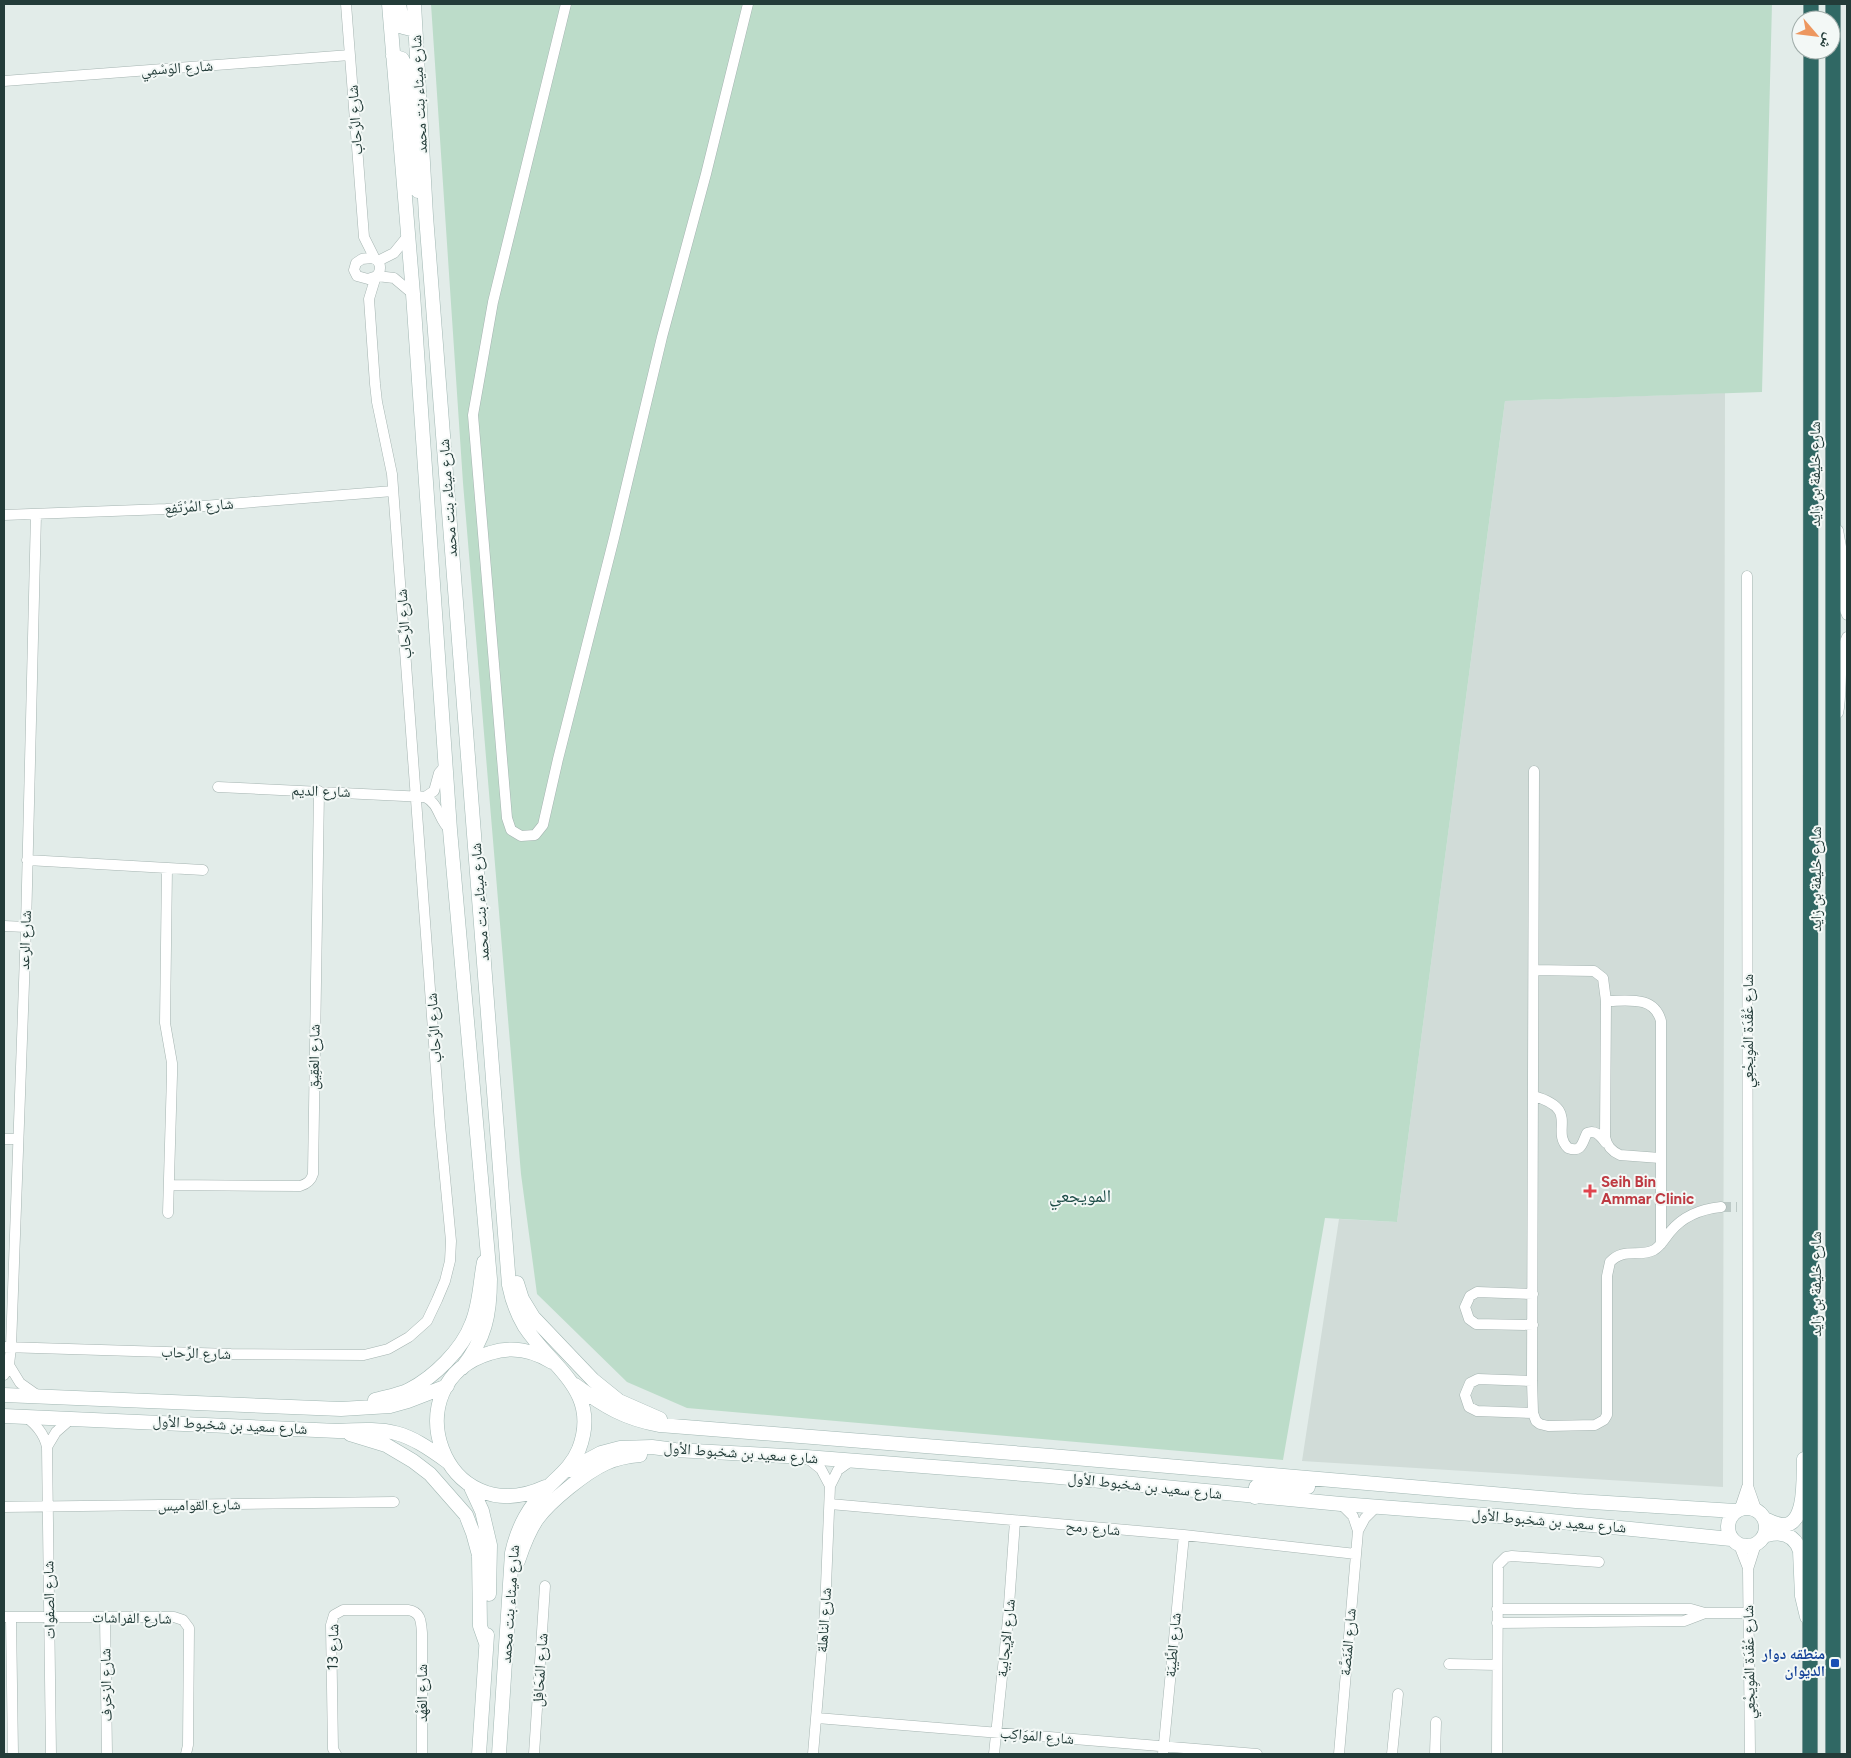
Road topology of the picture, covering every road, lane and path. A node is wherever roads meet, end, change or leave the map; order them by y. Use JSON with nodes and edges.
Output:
{"nodes":[{"id":1,"x":346,"y":4,"type":"edge"},
{"id":2,"x":389,"y":4,"type":"edge"},
{"id":3,"x":399,"y":4,"type":"edge"},
{"id":4,"x":414,"y":4,"type":"edge"},
{"id":5,"x":566,"y":4,"type":"edge"},
{"id":6,"x":748,"y":4,"type":"edge"},
{"id":7,"x":1834,"y":4,"type":"edge"},
{"id":8,"x":416,"y":30,"type":"junction"},
{"id":9,"x":350,"y":55,"type":"junction"},
{"id":10,"x":393,"y":56,"type":"junction"},
{"id":11,"x":1811,"y":60,"type":"edge"},
{"id":12,"x":4,"y":81,"type":"edge"},
{"id":13,"x":426,"y":216,"type":"junction"},
{"id":14,"x":364,"y":237,"type":"junction"},
{"id":15,"x":407,"y":237,"type":"junction"},
{"id":16,"x":377,"y":260,"type":"junction"},
{"id":17,"x":356,"y":263,"type":"junction"},
{"id":18,"x":357,"y":276,"type":"junction"},
{"id":19,"x":377,"y":276,"type":"junction"},
{"id":20,"x":412,"y":294,"type":"junction"},
{"id":21,"x":369,"y":299,"type":"junction"},
{"id":22,"x":394,"y":492,"type":"junction"},
{"id":23,"x":1833,"y":512,"type":"junction"},
{"id":24,"x":36,"y":514,"type":"junction"},
{"id":25,"x":4,"y":515,"type":"edge"},
{"id":26,"x":1747,"y":576,"type":"dead end"},
{"id":27,"x":1847,"y":615,"type":"edge"},
{"id":28,"x":1847,"y":637,"type":"edge"},
{"id":29,"x":1833,"y":734,"type":"junction"},
{"id":30,"x":446,"y":765,"type":"junction"},
{"id":31,"x":1534,"y":771,"type":"dead end"},
{"id":32,"x":218,"y":787,"type":"dead end"},
{"id":33,"x":319,"y":791,"type":"junction"},
{"id":34,"x":421,"y":796,"type":"junction"},
{"id":35,"x":450,"y":830,"type":"junction"},
{"id":36,"x":27,"y":860,"type":"junction"},
{"id":37,"x":168,"y":868,"type":"junction"},
{"id":38,"x":204,"y":870,"type":"dead end"},
{"id":39,"x":4,"y":926,"type":"edge"},
{"id":40,"x":26,"y":927,"type":"junction"},
{"id":41,"x":1534,"y":970,"type":"junction"},
{"id":42,"x":1606,"y":1001,"type":"junction"},
{"id":43,"x":1534,"y":1096,"type":"junction"},
{"id":44,"x":4,"y":1139,"type":"edge"},
{"id":45,"x":18,"y":1139,"type":"junction"},
{"id":46,"x":1606,"y":1143,"type":"junction"},
{"id":47,"x":1660,"y":1158,"type":"junction"},
{"id":48,"x":170,"y":1185,"type":"junction"},
{"id":49,"x":1721,"y":1207,"type":"tunnel mouth"},
{"id":50,"x":168,"y":1213,"type":"dead end"},
{"id":51,"x":487,"y":1242,"type":"junction"},
{"id":52,"x":506,"y":1244,"type":"junction"},
{"id":53,"x":1661,"y":1244,"type":"junction"},
{"id":54,"x":1533,"y":1294,"type":"junction"},
{"id":55,"x":1532,"y":1325,"type":"junction"},
{"id":56,"x":8,"y":1347,"type":"edge"},
{"id":57,"x":9,"y":1365,"type":"junction"},
{"id":58,"x":558,"y":1367,"type":"junction"},
{"id":59,"x":462,"y":1368,"type":"junction"},
{"id":60,"x":4,"y":1375,"type":"edge"},
{"id":61,"x":1532,"y":1382,"type":"junction"},
{"id":62,"x":574,"y":1385,"type":"junction"},
{"id":63,"x":447,"y":1386,"type":"junction"},
{"id":64,"x":4,"y":1395,"type":"edge"},
{"id":65,"x":37,"y":1395,"type":"junction"},
{"id":66,"x":341,"y":1409,"type":"junction"},
{"id":67,"x":1810,"y":1411,"type":"junction"},
{"id":68,"x":1533,"y":1412,"type":"junction"},
{"id":69,"x":4,"y":1416,"type":"edge"},
{"id":70,"x":25,"y":1416,"type":"junction"},
{"id":71,"x":72,"y":1418,"type":"junction"},
{"id":72,"x":677,"y":1426,"type":"junction"},
{"id":73,"x":338,"y":1431,"type":"junction"},
{"id":74,"x":48,"y":1446,"type":"junction"},
{"id":75,"x":675,"y":1450,"type":"junction"},
{"id":76,"x":806,"y":1457,"type":"junction"},
{"id":77,"x":852,"y":1460,"type":"junction"},
{"id":78,"x":448,"y":1462,"type":"junction"},
{"id":79,"x":564,"y":1473,"type":"junction"},
{"id":80,"x":1339,"y":1480,"type":"junction"},
{"id":81,"x":470,"y":1485,"type":"junction"},
{"id":82,"x":550,"y":1485,"type":"junction"},
{"id":83,"x":830,"y":1486,"type":"junction"},
{"id":84,"x":1748,"y":1486,"type":"junction"},
{"id":85,"x":1254,"y":1496,"type":"junction"},
{"id":86,"x":1576,"y":1501,"type":"junction"},
{"id":87,"x":394,"y":1502,"type":"dead end"},
{"id":88,"x":830,"y":1504,"type":"junction"},
{"id":89,"x":1342,"y":1504,"type":"junction"},
{"id":90,"x":48,"y":1506,"type":"junction"},
{"id":91,"x":4,"y":1507,"type":"edge"},
{"id":92,"x":1376,"y":1507,"type":"junction"},
{"id":93,"x":1738,"y":1510,"type":"junction"},
{"id":94,"x":1760,"y":1514,"type":"junction"},
{"id":95,"x":1511,"y":1517,"type":"junction"},
{"id":96,"x":1015,"y":1522,"type":"junction"},
{"id":97,"x":1358,"y":1531,"type":"junction"},
{"id":98,"x":1184,"y":1535,"type":"junction"},
{"id":99,"x":1760,"y":1540,"type":"junction"},
{"id":100,"x":1735,"y":1542,"type":"junction"},
{"id":101,"x":1356,"y":1554,"type":"junction"},
{"id":102,"x":1599,"y":1562,"type":"dead end"},
{"id":103,"x":1748,"y":1569,"type":"junction"},
{"id":104,"x":546,"y":1586,"type":"dead end"},
{"id":105,"x":1497,"y":1609,"type":"junction"},
{"id":106,"x":1705,"y":1613,"type":"junction"},
{"id":107,"x":1749,"y":1613,"type":"junction"},
{"id":108,"x":7,"y":1617,"type":"edge"},
{"id":109,"x":50,"y":1617,"type":"junction"},
{"id":110,"x":105,"y":1617,"type":"junction"},
{"id":111,"x":1497,"y":1623,"type":"junction"},
{"id":112,"x":1811,"y":1625,"type":"junction"},
{"id":113,"x":507,"y":1630,"type":"junction"},
{"id":114,"x":422,"y":1632,"type":"joint"},
{"id":115,"x":486,"y":1643,"type":"junction"},
{"id":116,"x":1448,"y":1664,"type":"dead end"},
{"id":117,"x":1497,"y":1665,"type":"junction"},
{"id":118,"x":1398,"y":1694,"type":"dead end"},
{"id":119,"x":817,"y":1718,"type":"junction"},
{"id":120,"x":1436,"y":1722,"type":"dead end"},
{"id":121,"x":996,"y":1732,"type":"junction"},
{"id":122,"x":1164,"y":1750,"type":"edge"},
{"id":123,"x":13,"y":1754,"type":"edge"},
{"id":124,"x":51,"y":1754,"type":"edge"},
{"id":125,"x":107,"y":1754,"type":"edge"},
{"id":126,"x":186,"y":1754,"type":"edge"},
{"id":127,"x":336,"y":1754,"type":"edge"},
{"id":128,"x":422,"y":1754,"type":"edge"},
{"id":129,"x":479,"y":1754,"type":"edge"},
{"id":130,"x":500,"y":1754,"type":"edge"},
{"id":131,"x":534,"y":1754,"type":"edge"},
{"id":132,"x":813,"y":1754,"type":"edge"},
{"id":133,"x":994,"y":1754,"type":"edge"},
{"id":134,"x":1257,"y":1754,"type":"edge"},
{"id":135,"x":1339,"y":1754,"type":"edge"},
{"id":136,"x":1392,"y":1754,"type":"edge"},
{"id":137,"x":1435,"y":1754,"type":"edge"},
{"id":138,"x":1497,"y":1754,"type":"edge"},
{"id":139,"x":1750,"y":1754,"type":"edge"},
{"id":140,"x":1810,"y":1754,"type":"edge"},
{"id":141,"x":1833,"y":1754,"type":"edge"}],
"edges":[{"from":1,"to":9,"type":"street","name":"شارع الرِّحاب"},
{"from":2,"to":10,"type":"main road","name":"شارع ميثاء بنت محمد"},
{"from":3,"to":8,"type":"main road"},
{"from":4,"to":8,"type":"main road","name":"شارع ميثاء بنت محمد"},
{"from":5,"to":6,"type":"street"},
{"from":7,"to":23,"type":"highway","name":"شارع خليفة بن زايد"},
{"from":8,"to":13,"type":"main road","name":"شارع ميثاء بنت محمد"},
{"from":9,"to":12,"type":"street","name":"شارع الوَسْمِي"},
{"from":9,"to":14,"type":"street","name":"شارع الرِّحاب"},
{"from":10,"to":13,"type":"main road"},
{"from":10,"to":15,"type":"main road","name":"شارع ميثاء بنت محمد"},
{"from":11,"to":67,"type":"highway","name":"شارع خليفة بن زايد"},
{"from":13,"to":52,"type":"main road","name":"شارع ميثاء بنت محمد"},
{"from":14,"to":16,"type":"street","name":"شارع الرِّحاب"},
{"from":14,"to":17,"type":"street","name":"شارع الرِّحاب"},
{"from":15,"to":16,"type":"street"},
{"from":15,"to":20,"type":"main road","name":"شارع ميثاء بنت محمد"},
{"from":16,"to":17,"type":"street"},
{"from":16,"to":19,"type":"street"},
{"from":17,"to":18,"type":"street"},
{"from":18,"to":19,"type":"street"},
{"from":18,"to":21,"type":"street","name":"شارع الرِّحاب"},
{"from":19,"to":20,"type":"street"},
{"from":19,"to":21,"type":"street","name":"شارع الرِّحاب"},
{"from":20,"to":30,"type":"main road","name":"شارع ميثاء بنت محمد"},
{"from":21,"to":22,"type":"street","name":"شارع الرِّحاب"},
{"from":22,"to":24,"type":"street","name":"شارع المُرْتَفِع"},
{"from":22,"to":34,"type":"street","name":"شارع الرِّحاب"},
{"from":23,"to":27,"type":"street"},
{"from":23,"to":29,"type":"highway","name":"شارع خليفة بن زايد"},
{"from":24,"to":25,"type":"street","name":"شارع المُرْتَفِع"},
{"from":24,"to":36,"type":"street","name":"شارع الرعد"},
{"from":26,"to":84,"type":"street","name":"شارع عُقْدَة المُوِيجْعِي"},
{"from":28,"to":29,"type":"street"},
{"from":29,"to":141,"type":"highway","name":"شارع خليفة بن زايد"},
{"from":30,"to":34,"type":"street"},
{"from":30,"to":35,"type":"main road","name":"شارع ميثاء بنت محمد"},
{"from":31,"to":41,"type":"street"},
{"from":32,"to":33,"type":"street","name":"شارع الديم"},
{"from":33,"to":34,"type":"street","name":"شارع الديم"},
{"from":33,"to":48,"type":"street","name":"شارع العَقِيق"},
{"from":34,"to":35,"type":"street"},
{"from":34,"to":56,"type":"street","name":"شارع الرِّحاب"},
{"from":35,"to":51,"type":"main road","name":"شارع ميثاء بنت محمد"},
{"from":36,"to":37,"type":"street"},
{"from":36,"to":40,"type":"street","name":"شارع الرعد"},
{"from":37,"to":38,"type":"street"},
{"from":37,"to":48,"type":"street"},
{"from":39,"to":40,"type":"street"},
{"from":40,"to":45,"type":"street","name":"شارع الرعد"},
{"from":41,"to":42,"type":"street"},
{"from":41,"to":43,"type":"street"},
{"from":42,"to":46,"type":"street"},
{"from":42,"to":47,"type":"street"},
{"from":43,"to":46,"type":"street"},
{"from":43,"to":54,"type":"street"},
{"from":44,"to":45,"type":"street"},
{"from":45,"to":56,"type":"street","name":"شارع الرعد"},
{"from":46,"to":47,"type":"street"},
{"from":47,"to":53,"type":"street"},
{"from":48,"to":50,"type":"street"},
{"from":49,"to":53,"type":"street"},
{"from":51,"to":59,"type":"main road","name":"شارع ميثاء بنت محمد"},
{"from":51,"to":66,"type":"main road"},
{"from":52,"to":58,"type":"main road","name":"شارع ميثاء بنت محمد"},
{"from":52,"to":72,"type":"main road"},
{"from":53,"to":68,"type":"street"},
{"from":54,"to":55,"type":"street"},
{"from":54,"to":55,"type":"street"},
{"from":55,"to":61,"type":"street"},
{"from":56,"to":57,"type":"street","name":"شارع الرعد"},
{"from":57,"to":60,"type":"street","name":"شارع الرعد"},
{"from":57,"to":65,"type":"street"},
{"from":58,"to":59,"type":"main road"},
{"from":58,"to":62,"type":"main road","name":"شارع ميثاء بنت محمد"},
{"from":59,"to":63,"type":"main road"},
{"from":61,"to":68,"type":"street"},
{"from":61,"to":68,"type":"street"},
{"from":62,"to":72,"type":"main road","name":"شارع سعيد بن شخبوط الأول"},
{"from":62,"to":79,"type":"main road","name":"شارع ميثاء بنت محمد"},
{"from":63,"to":66,"type":"main road","name":"شارع سعيد بن شخبوط الأول"},
{"from":63,"to":78,"type":"main road"},
{"from":64,"to":65,"type":"main road","name":"شارع سعيد بن شخبوط الأول"},
{"from":65,"to":66,"type":"main road","name":"شارع سعيد بن شخبوط الأول"},
{"from":67,"to":94,"type":"main road"},
{"from":67,"to":112,"type":"highway","name":"شارع خليفة بن زايد"},
{"from":69,"to":70,"type":"main road","name":"شارع سعيد بن شخبوط الأول"},
{"from":70,"to":71,"type":"main road","name":"شارع سعيد بن شخبوط الأول"},
{"from":70,"to":74,"type":"street"},
{"from":71,"to":73,"type":"main road","name":"شارع سعيد بن شخبوط الأول"},
{"from":71,"to":74,"type":"street"},
{"from":72,"to":80,"type":"main road","name":"شارع سعيد بن شخبوط الأول"},
{"from":73,"to":78,"type":"main road","name":"شارع سعيد بن شخبوط الأول"},
{"from":73,"to":115,"type":"main road"},
{"from":74,"to":90,"type":"street","name":"شارع الصفوات"},
{"from":75,"to":76,"type":"main road","name":"شارع سعيد بن شخبوط الأول"},
{"from":75,"to":79,"type":"main road","name":"شارع سعيد بن شخبوط الأول"},
{"from":75,"to":113,"type":"main road"},
{"from":76,"to":77,"type":"main road","name":"شارع سعيد بن شخبوط الأول"},
{"from":76,"to":83,"type":"street"},
{"from":77,"to":83,"type":"street"},
{"from":77,"to":85,"type":"main road","name":"شارع سعيد بن شخبوط الأول"},
{"from":78,"to":81,"type":"main road"},
{"from":79,"to":82,"type":"main road","name":"شارع ميثاء بنت محمد"},
{"from":80,"to":85,"type":"main road"},
{"from":80,"to":86,"type":"main road","name":"شارع سعيد بن شخبوط الأول"},
{"from":81,"to":82,"type":"main road"},
{"from":81,"to":115,"type":"main road","name":"شارع ميثاء بنت محمد"},
{"from":82,"to":113,"type":"main road","name":"شارع ميثاء بنت محمد"},
{"from":83,"to":88,"type":"street","name":"شارع الناهلة"},
{"from":84,"to":93,"type":"street","name":"شارع عُقْدَة المُوِيجْعِي"},
{"from":84,"to":94,"type":"street","name":"شارع عُقْدَة المُوِيجْعِي"},
{"from":85,"to":89,"type":"main road","name":"شارع سعيد بن شخبوط الأول"},
{"from":86,"to":93,"type":"main road","name":"شارع سعيد بن شخبوط الأول"},
{"from":86,"to":95,"type":"main road"},
{"from":87,"to":90,"type":"street","name":"شارع القواميس"},
{"from":88,"to":96,"type":"street","name":"شارع رمح"},
{"from":88,"to":119,"type":"street","name":"شارع الناهلة"},
{"from":89,"to":92,"type":"main road","name":"شارع سعيد بن شخبوط الأول"},
{"from":89,"to":97,"type":"street"},
{"from":90,"to":91,"type":"street","name":"شارع القواميس"},
{"from":90,"to":109,"type":"street","name":"شارع الصفوات"},
{"from":92,"to":95,"type":"main road","name":"شارع سعيد بن شخبوط الأول"},
{"from":92,"to":97,"type":"street"},
{"from":93,"to":94,"type":"main road"},
{"from":93,"to":100,"type":"main road"},
{"from":94,"to":99,"type":"main road"},
{"from":95,"to":100,"type":"main road","name":"شارع سعيد بن شخبوط الأول"},
{"from":96,"to":98,"type":"street","name":"شارع رمح"},
{"from":96,"to":121,"type":"street","name":"شارع الإيجابية"},
{"from":97,"to":101,"type":"street","name":"شارع المَنَصَّة"},
{"from":98,"to":101,"type":"street","name":"شارع رمح"},
{"from":98,"to":122,"type":"street","name":"شارع الطِّيبَة"},
{"from":99,"to":100,"type":"main road"},
{"from":99,"to":103,"type":"street","name":"شارع عُقْدَة المُوِيجْعِي"},
{"from":99,"to":112,"type":"main road"},
{"from":100,"to":103,"type":"street","name":"شارع عُقْدَة المُوِيجْعِي"},
{"from":101,"to":135,"type":"street","name":"شارع المَنَصَّة"},
{"from":102,"to":105,"type":"street"},
{"from":103,"to":107,"type":"street","name":"شارع عُقْدَة المُوِيجْعِي"},
{"from":104,"to":131,"type":"street","name":"شارع المَحَافِل"},
{"from":105,"to":106,"type":"street"},
{"from":105,"to":111,"type":"street"},
{"from":106,"to":107,"type":"street"},
{"from":106,"to":111,"type":"street"},
{"from":107,"to":139,"type":"street","name":"شارع عُقْدَة المُوِيجْعِي"},
{"from":108,"to":109,"type":"street","name":"شارع الفراشات"},
{"from":108,"to":123,"type":"street"},
{"from":109,"to":110,"type":"street","name":"شارع الفراشات"},
{"from":109,"to":124,"type":"street","name":"شارع الصفوات"},
{"from":110,"to":125,"type":"street","name":"شارع الزخرف"},
{"from":110,"to":126,"type":"street","name":"شارع الفراشات"},
{"from":111,"to":117,"type":"street"},
{"from":112,"to":140,"type":"highway","name":"شارع خليفة بن زايد"},
{"from":113,"to":130,"type":"main road","name":"شارع ميثاء بنت محمد"},
{"from":114,"to":127,"type":"street","name":"شارع 13"},
{"from":114,"to":128,"type":"street","name":"شارع العَهْد"},
{"from":115,"to":129,"type":"main road","name":"شارع ميثاء بنت محمد"},
{"from":116,"to":117,"type":"street"},
{"from":117,"to":138,"type":"street"},
{"from":118,"to":136,"type":"street"},
{"from":119,"to":121,"type":"street","name":"شارع المَوَاكِب"},
{"from":119,"to":132,"type":"street","name":"شارع الناهلة"},
{"from":120,"to":137,"type":"street"},
{"from":121,"to":122,"type":"street","name":"شارع المَوَاكِب"},
{"from":121,"to":133,"type":"street","name":"شارع الإيجابية"},
{"from":122,"to":134,"type":"street","name":"شارع المَوَاكِب"}]}
